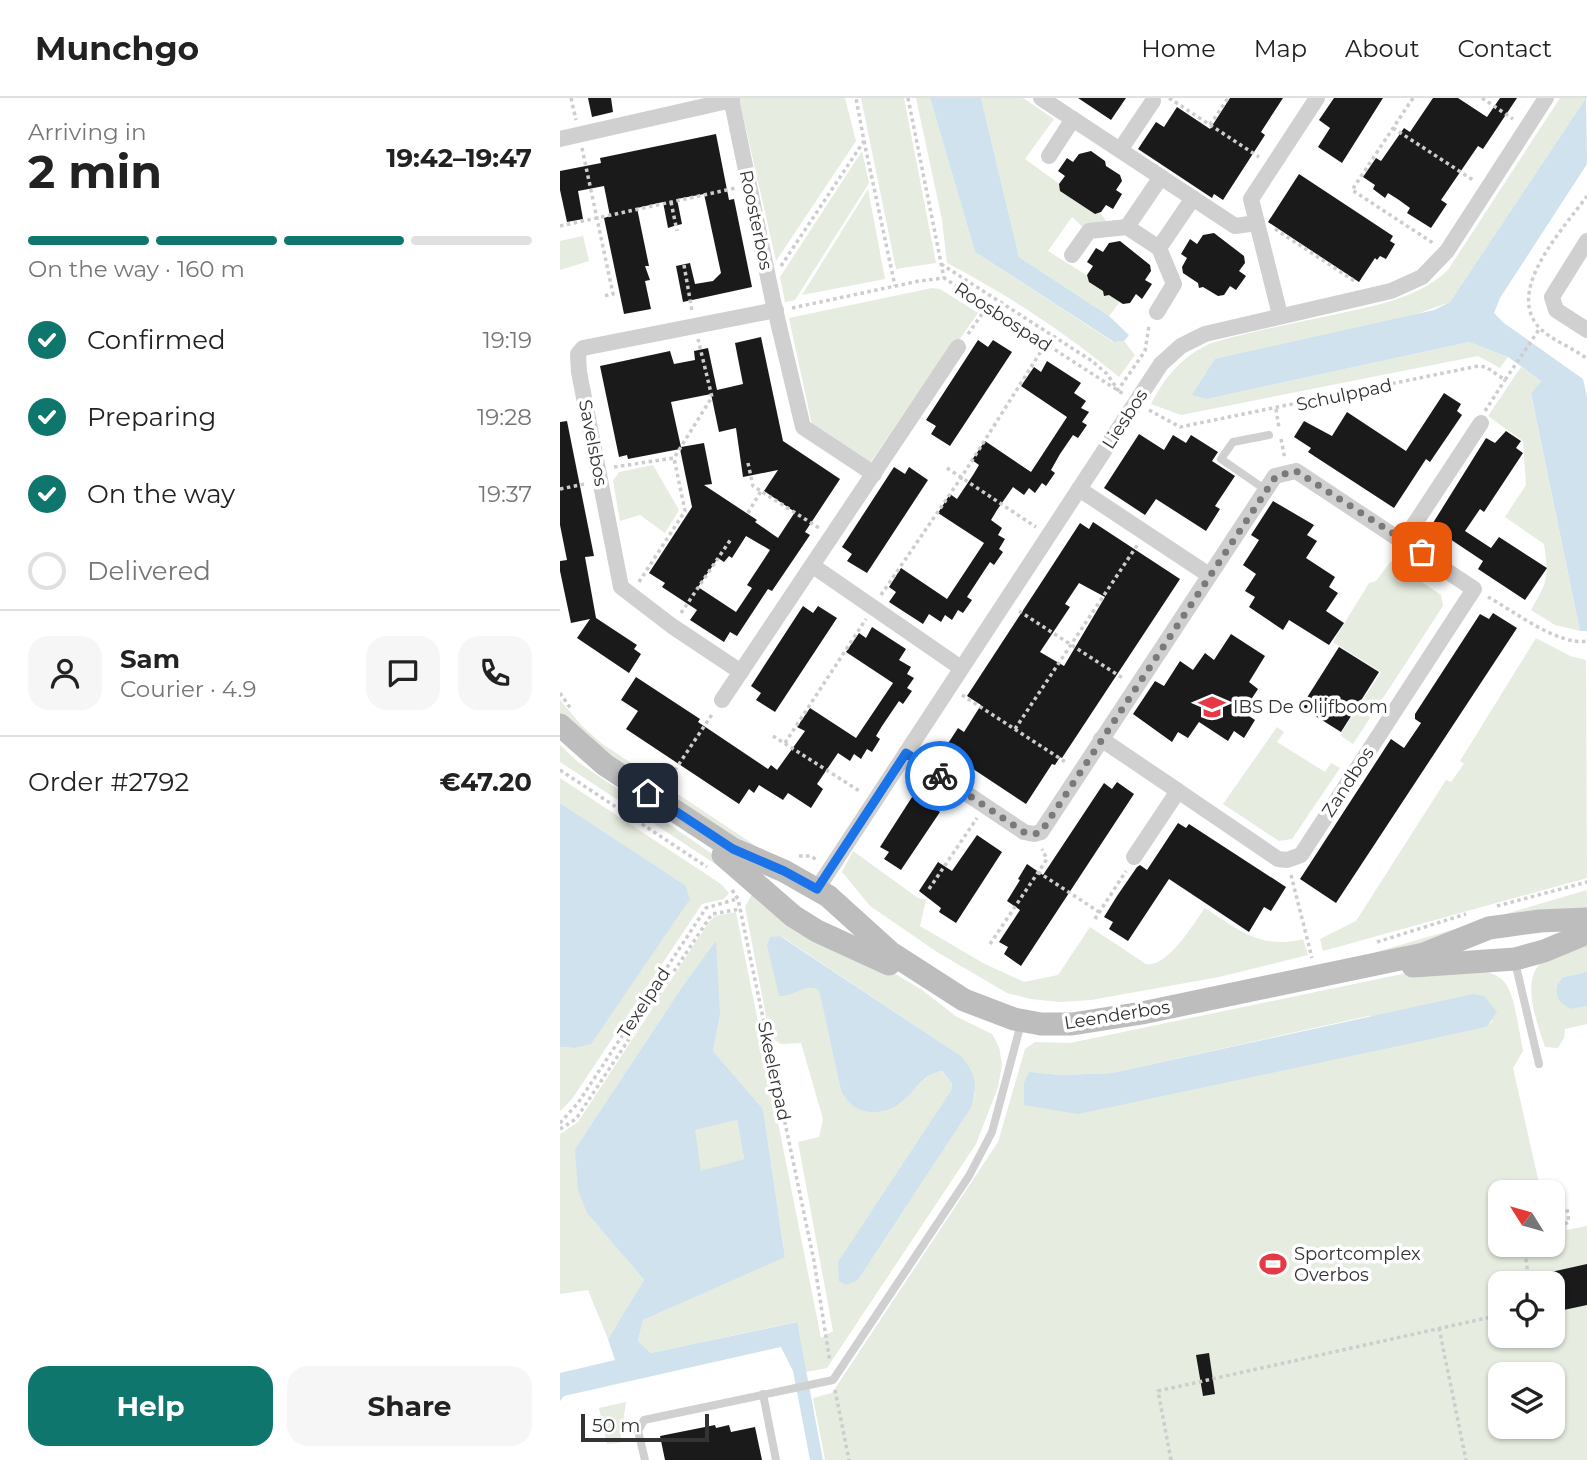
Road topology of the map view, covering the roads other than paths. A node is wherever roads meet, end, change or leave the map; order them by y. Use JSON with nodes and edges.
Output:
{"nodes":[{"id":1,"x":1041,"y":98,"type":"edge"},
{"id":2,"x":1317,"y":98,"type":"edge"},
{"id":3,"x":1546,"y":98,"type":"edge"},
{"id":4,"x":731,"y":99,"type":"edge"},
{"id":5,"x":1161,"y":100,"type":"edge"},
{"id":6,"x":1073,"y":119,"type":"junction"},
{"id":7,"x":560,"y":139,"type":"edge"},
{"id":8,"x":1120,"y":150,"type":"junction"},
{"id":9,"x":1049,"y":156,"type":"dead end"},
{"id":10,"x":1160,"y":177,"type":"junction"},
{"id":11,"x":1193,"y":198,"type":"junction"},
{"id":12,"x":1127,"y":228,"type":"junction"},
{"id":13,"x":1258,"y":228,"type":"junction"},
{"id":14,"x":1587,"y":240,"type":"edge"},
{"id":15,"x":1159,"y":248,"type":"junction"},
{"id":16,"x":1072,"y":255,"type":"dead end"},
{"id":17,"x":776,"y":310,"type":"junction"},
{"id":18,"x":1157,"y":312,"type":"road end"},
{"id":19,"x":1280,"y":315,"type":"junction"},
{"id":20,"x":1587,"y":330,"type":"edge"},
{"id":21,"x":958,"y":347,"type":"road end"},
{"id":22,"x":1481,"y":423,"type":"road end"},
{"id":23,"x":1269,"y":435,"type":"dead end"},
{"id":24,"x":874,"y":474,"type":"junction"},
{"id":25,"x":1079,"y":489,"type":"junction"},
{"id":26,"x":1266,"y":490,"type":"junction"},
{"id":27,"x":1404,"y":540,"type":"junction"},
{"id":28,"x":813,"y":566,"type":"junction"},
{"id":29,"x":1209,"y":575,"type":"junction"},
{"id":30,"x":961,"y":668,"type":"junction"},
{"id":31,"x":741,"y":672,"type":"junction"},
{"id":32,"x":722,"y":700,"type":"road end"},
{"id":33,"x":560,"y":725,"type":"edge"},
{"id":34,"x":560,"y":738,"type":"edge"},
{"id":35,"x":1101,"y":739,"type":"junction"},
{"id":36,"x":906,"y":753,"type":"junction"},
{"id":37,"x":1178,"y":791,"type":"junction"},
{"id":38,"x":1135,"y":857,"type":"road end"},
{"id":39,"x":793,"y":875,"type":"junction"},
{"id":40,"x":817,"y":889,"type":"junction"},
{"id":41,"x":773,"y":899,"type":"junction"},
{"id":42,"x":838,"y":904,"type":"junction"},
{"id":43,"x":1487,"y":918,"type":"junction"},
{"id":44,"x":1587,"y":919,"type":"edge"},
{"id":45,"x":1539,"y":921,"type":"junction"},
{"id":46,"x":817,"y":931,"type":"junction"},
{"id":47,"x":1587,"y":933,"type":"edge"},
{"id":48,"x":1544,"y":951,"type":"junction"},
{"id":49,"x":1515,"y":959,"type":"junction"},
{"id":50,"x":1491,"y":962,"type":"junction"},
{"id":51,"x":1019,"y":1031,"type":"junction"},
{"id":52,"x":1539,"y":1064,"type":"dead end"},
{"id":53,"x":764,"y":1394,"type":"junction"},
{"id":54,"x":645,"y":1460,"type":"edge"},
{"id":55,"x":776,"y":1460,"type":"edge"}],
"edges":[{"from":1,"to":6,"type":"street"},
{"from":2,"to":13,"type":"street"},
{"from":3,"to":19,"type":"street","name":"Liesbos"},
{"from":4,"to":7,"type":"street","name":"Roosterbos"},
{"from":4,"to":17,"type":"street","name":"Roosterbos"},
{"from":5,"to":8,"type":"street"},
{"from":6,"to":8,"type":"street"},
{"from":6,"to":9,"type":"street"},
{"from":8,"to":10,"type":"street"},
{"from":10,"to":11,"type":"street"},
{"from":10,"to":12,"type":"street"},
{"from":11,"to":13,"type":"street"},
{"from":11,"to":15,"type":"street"},
{"from":12,"to":15,"type":"street"},
{"from":12,"to":16,"type":"street"},
{"from":13,"to":19,"type":"street"},
{"from":14,"to":20,"type":"street"},
{"from":15,"to":18,"type":"street"},
{"from":17,"to":24,"type":"street","name":"Roosterbos"},
{"from":17,"to":31,"type":"street","name":"Savelsbos"},
{"from":19,"to":25,"type":"street","name":"Liesbos"},
{"from":21,"to":24,"type":"street"},
{"from":22,"to":27,"type":"street"},
{"from":23,"to":26,"type":"lane"},
{"from":24,"to":28,"type":"street"},
{"from":25,"to":29,"type":"street"},
{"from":25,"to":30,"type":"street","name":"Liesbos"},
{"from":26,"to":27,"type":"street"},
{"from":26,"to":29,"type":"street"},
{"from":27,"to":37,"type":"street","name":"Zandbos"},
{"from":28,"to":30,"type":"street"},
{"from":28,"to":31,"type":"street"},
{"from":29,"to":35,"type":"street"},
{"from":30,"to":36,"type":"street","name":"Liesbos"},
{"from":31,"to":32,"type":"street"},
{"from":33,"to":39,"type":"main road","name":"Leenderbos"},
{"from":34,"to":41,"type":"main road","name":"Leenderbos"},
{"from":35,"to":36,"type":"street"},
{"from":35,"to":37,"type":"street"},
{"from":36,"to":40,"type":"street","name":"Liesbos"},
{"from":37,"to":38,"type":"street"},
{"from":39,"to":40,"type":"main road","name":"Leenderbos"},
{"from":39,"to":41,"type":"main road"},
{"from":40,"to":42,"type":"main road","name":"Leenderbos"},
{"from":41,"to":46,"type":"main road","name":"Leenderbos"},
{"from":42,"to":43,"type":"main road","name":"Leenderbos"},
{"from":42,"to":46,"type":"main road"},
{"from":43,"to":45,"type":"main road","name":"Leenderbos"},
{"from":43,"to":50,"type":"main road"},
{"from":44,"to":45,"type":"main road","name":"Leenderbos"},
{"from":45,"to":48,"type":"main road"},
{"from":46,"to":51,"type":"main road","name":"Leenderbos"},
{"from":47,"to":48,"type":"main road","name":"Leenderbos"},
{"from":48,"to":49,"type":"main road","name":"Leenderbos"},
{"from":49,"to":50,"type":"main road","name":"Leenderbos"},
{"from":49,"to":52,"type":"lane"},
{"from":50,"to":51,"type":"main road","name":"Leenderbos"},
{"from":51,"to":53,"type":"lane"},
{"from":53,"to":54,"type":"lane"},
{"from":53,"to":55,"type":"lane"}]}
